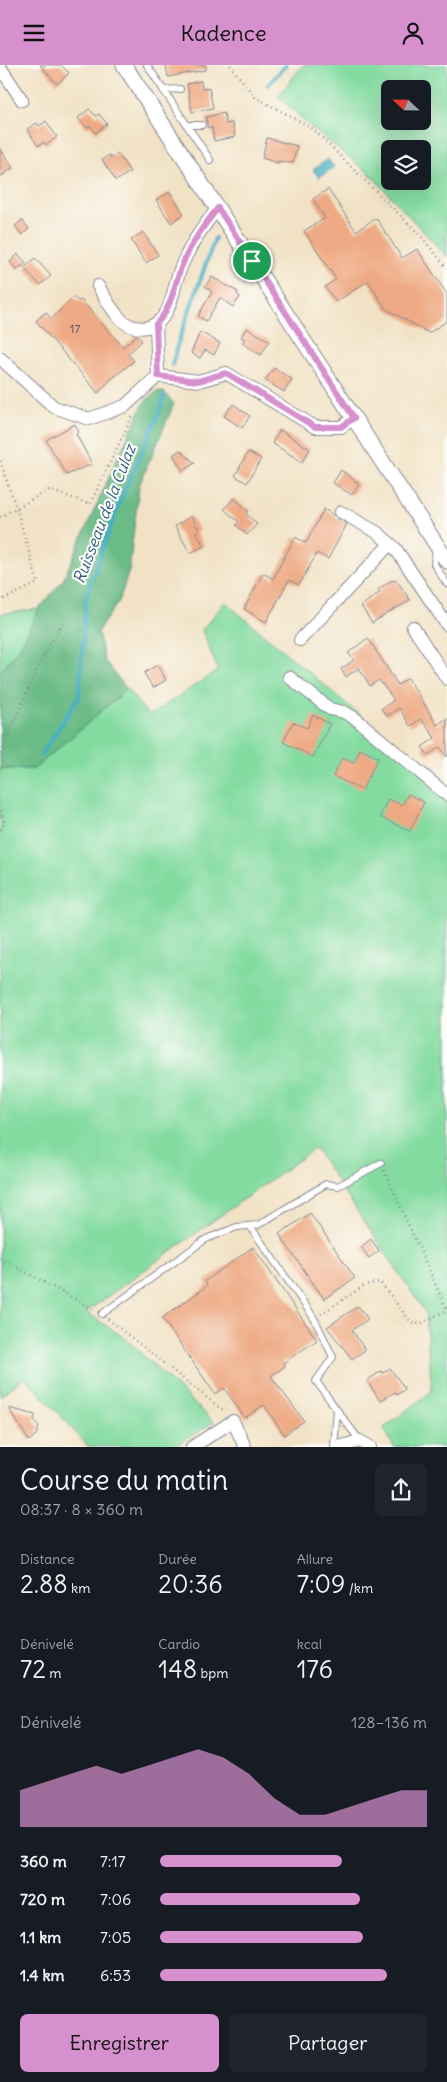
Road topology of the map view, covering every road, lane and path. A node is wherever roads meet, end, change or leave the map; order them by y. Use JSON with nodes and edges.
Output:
{"nodes":[{"id":1,"x":124,"y":65,"type":"edge"},
{"id":2,"x":147,"y":65,"type":"edge"},
{"id":3,"x":230,"y":65,"type":"edge"},
{"id":4,"x":0,"y":67,"type":"edge"},
{"id":5,"x":180,"y":89,"type":"dead end"},
{"id":6,"x":163,"y":90,"type":"junction"},
{"id":7,"x":22,"y":100,"type":"dead end"},
{"id":8,"x":186,"y":125,"type":"junction"},
{"id":9,"x":202,"y":125,"type":"dead end"},
{"id":10,"x":210,"y":161,"type":"dead end"},
{"id":11,"x":218,"y":208,"type":"junction"},
{"id":12,"x":447,"y":268,"type":"edge"},
{"id":13,"x":98,"y":286,"type":"dead end"},
{"id":14,"x":156,"y":324,"type":"junction"},
{"id":15,"x":0,"y":358,"type":"edge"},
{"id":16,"x":158,"y":376,"type":"junction"},
{"id":17,"x":132,"y":416,"type":"dead end"},
{"id":18,"x":354,"y":418,"type":"junction"},
{"id":19,"x":0,"y":461,"type":"edge"},
{"id":20,"x":16,"y":507,"type":"junction"},
{"id":21,"x":341,"y":512,"type":"dead end"},
{"id":22,"x":0,"y":517,"type":"edge"},
{"id":23,"x":390,"y":543,"type":"junction"},
{"id":24,"x":437,"y":546,"type":"junction"},
{"id":25,"x":447,"y":561,"type":"edge"},
{"id":26,"x":447,"y":584,"type":"edge"},
{"id":27,"x":0,"y":601,"type":"edge"},
{"id":28,"x":64,"y":621,"type":"dead end"},
{"id":29,"x":447,"y":625,"type":"edge"},
{"id":30,"x":413,"y":627,"type":"dead end"},
{"id":31,"x":300,"y":641,"type":"dead end"},
{"id":32,"x":289,"y":677,"type":"dead end"},
{"id":33,"x":447,"y":679,"type":"edge"},
{"id":34,"x":0,"y":754,"type":"edge"},
{"id":35,"x":447,"y":795,"type":"edge"},
{"id":36,"x":0,"y":811,"type":"edge"},
{"id":37,"x":0,"y":830,"type":"edge"},
{"id":38,"x":380,"y":1163,"type":"joint"},
{"id":39,"x":250,"y":1226,"type":"junction"},
{"id":40,"x":0,"y":1258,"type":"edge"},
{"id":41,"x":447,"y":1310,"type":"edge"},
{"id":42,"x":102,"y":1313,"type":"junction"},
{"id":43,"x":314,"y":1318,"type":"junction"},
{"id":44,"x":336,"y":1410,"type":"junction"},
{"id":45,"x":232,"y":1421,"type":"junction"},
{"id":46,"x":365,"y":1444,"type":"edge"},
{"id":47,"x":192,"y":1447,"type":"edge"},
{"id":48,"x":245,"y":1447,"type":"edge"},
{"id":49,"x":334,"y":1447,"type":"edge"},
{"id":50,"x":338,"y":1447,"type":"edge"}],
"edges":[{"from":1,"to":11,"type":"street"},
{"from":2,"to":6,"type":"lane"},
{"from":3,"to":12,"type":"path"},
{"from":4,"to":7,"type":"street"},
{"from":5,"to":6,"type":"lane"},
{"from":6,"to":8,"type":"lane"},
{"from":8,"to":9,"type":"lane"},
{"from":8,"to":10,"type":"lane"},
{"from":11,"to":14,"type":"street"},
{"from":11,"to":18,"type":"street"},
{"from":13,"to":14,"type":"street"},
{"from":14,"to":16,"type":"street"},
{"from":15,"to":16,"type":"street"},
{"from":16,"to":18,"type":"street"},
{"from":17,"to":20,"type":"path"},
{"from":18,"to":24,"type":"street"},
{"from":19,"to":20,"type":"path"},
{"from":20,"to":22,"type":"path"},
{"from":20,"to":27,"type":"path"},
{"from":21,"to":23,"type":"street"},
{"from":23,"to":29,"type":"street"},
{"from":23,"to":31,"type":"street"},
{"from":24,"to":25,"type":"street"},
{"from":24,"to":26,"type":"lane"},
{"from":28,"to":34,"type":"path"},
{"from":30,"to":33,"type":"street"},
{"from":32,"to":35,"type":"street"},
{"from":36,"to":37,"type":"path"},
{"from":38,"to":39,"type":"lane"},
{"from":38,"to":41,"type":"path"},
{"from":39,"to":42,"type":"lane"},
{"from":39,"to":43,"type":"lane"},
{"from":40,"to":42,"type":"path"},
{"from":41,"to":43,"type":"path"},
{"from":42,"to":45,"type":"path"},
{"from":43,"to":44,"type":"lane"},
{"from":44,"to":46,"type":"lane"},
{"from":44,"to":49,"type":"lane"},
{"from":45,"to":47,"type":"street"},
{"from":45,"to":48,"type":"street"},
{"from":46,"to":50,"type":"street"}]}
